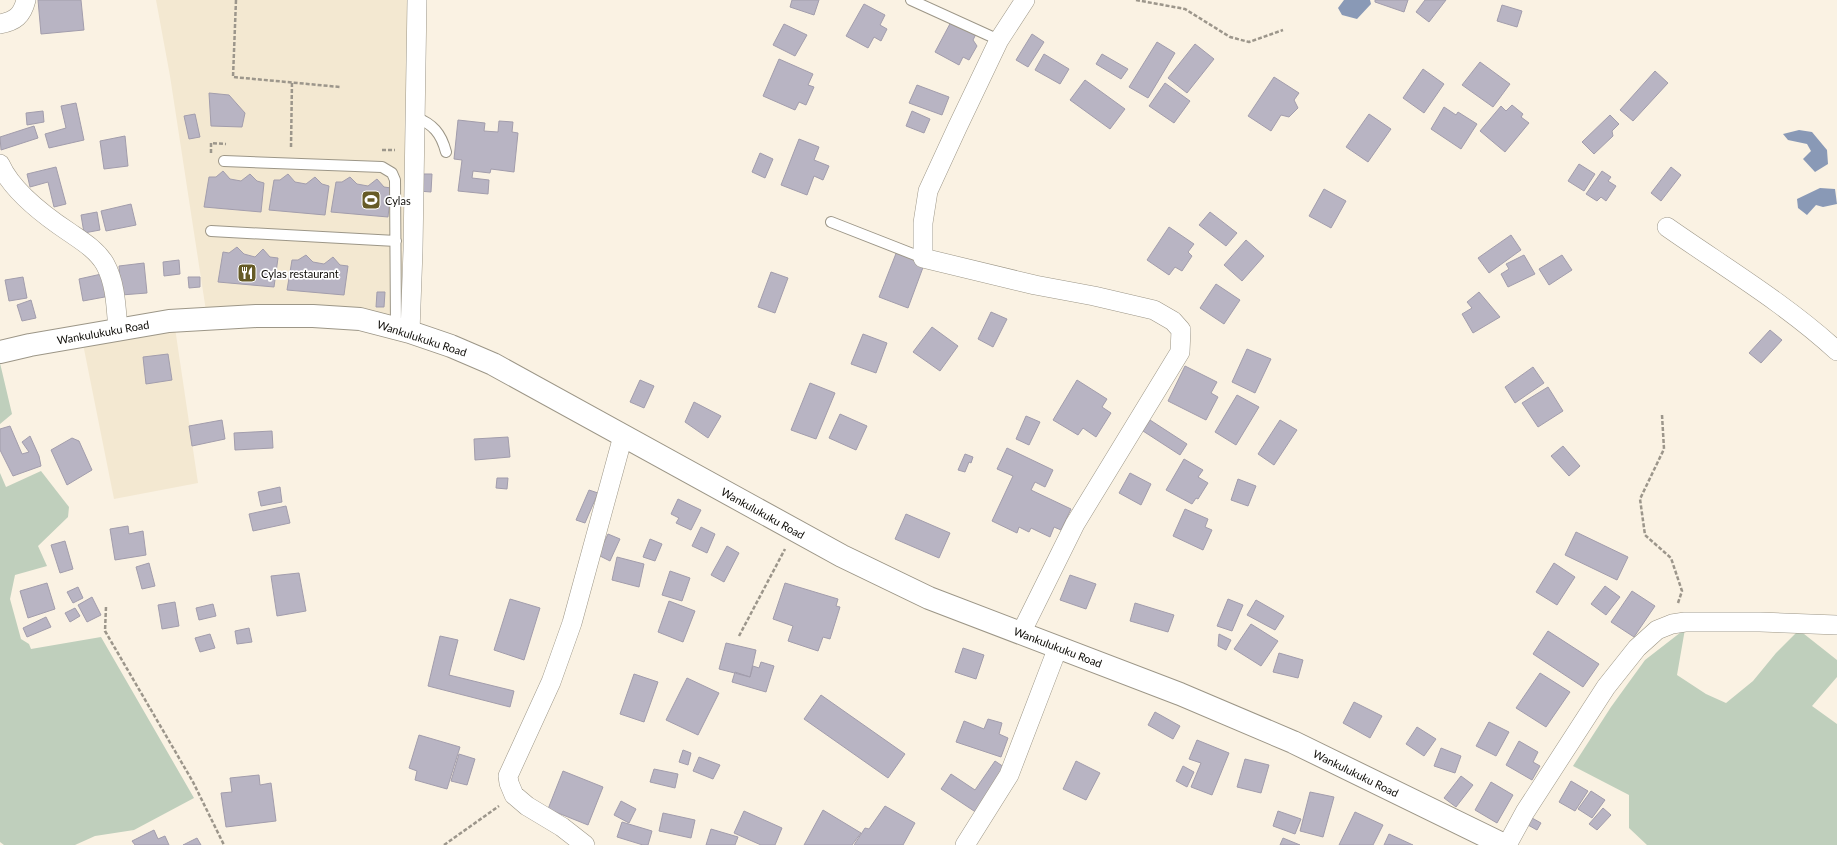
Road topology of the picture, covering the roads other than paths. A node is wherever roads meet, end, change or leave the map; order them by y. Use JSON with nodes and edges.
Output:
{"nodes":[{"id":1,"x":26,"y":0,"type":"edge"},
{"id":2,"x":417,"y":0,"type":"edge"},
{"id":3,"x":910,"y":0,"type":"edge"},
{"id":4,"x":1024,"y":0,"type":"edge"},
{"id":5,"x":0,"y":24,"type":"edge"},
{"id":6,"x":999,"y":40,"type":"junction"},
{"id":7,"x":415,"y":117,"type":"junction"},
{"id":8,"x":446,"y":152,"type":"dead end"},
{"id":9,"x":224,"y":161,"type":"dead end"},
{"id":10,"x":0,"y":164,"type":"edge"},
{"id":11,"x":830,"y":222,"type":"dead end"},
{"id":12,"x":1667,"y":227,"type":"dead end"},
{"id":13,"x":211,"y":231,"type":"dead end"},
{"id":14,"x":396,"y":241,"type":"junction"},
{"id":15,"x":923,"y":258,"type":"junction"},
{"id":16,"x":118,"y":330,"type":"junction"},
{"id":17,"x":403,"y":330,"type":"junction"},
{"id":18,"x":1837,"y":351,"type":"edge"},
{"id":19,"x":0,"y":352,"type":"edge"},
{"id":20,"x":623,"y":436,"type":"junction"},
{"id":21,"x":1837,"y":626,"type":"edge"},
{"id":22,"x":1021,"y":633,"type":"junction"},
{"id":23,"x":1058,"y":647,"type":"junction"},
{"id":24,"x":585,"y":845,"type":"edge"},
{"id":25,"x":965,"y":845,"type":"edge"},
{"id":26,"x":1504,"y":845,"type":"edge"},
{"id":27,"x":1507,"y":845,"type":"edge"}],
"edges":[{"from":1,"to":5,"type":"street"},
{"from":2,"to":7,"type":"street"},
{"from":3,"to":6,"type":"lane"},
{"from":4,"to":6,"type":"street"},
{"from":6,"to":15,"type":"street"},
{"from":7,"to":8,"type":"lane"},
{"from":7,"to":17,"type":"street"},
{"from":9,"to":14,"type":"lane"},
{"from":10,"to":16,"type":"street"},
{"from":11,"to":15,"type":"lane"},
{"from":12,"to":18,"type":"street"},
{"from":13,"to":14,"type":"lane"},
{"from":14,"to":17,"type":"lane"},
{"from":15,"to":22,"type":"street"},
{"from":16,"to":17,"type":"main road","name":"Wankulukuku Road"},
{"from":16,"to":19,"type":"main road","name":"Wankulukuku Road"},
{"from":17,"to":20,"type":"main road","name":"Wankulukuku Road"},
{"from":20,"to":22,"type":"main road","name":"Wankulukuku Road"},
{"from":20,"to":24,"type":"street"},
{"from":21,"to":27,"type":"street"},
{"from":22,"to":23,"type":"main road","name":"Wankulukuku Road"},
{"from":23,"to":25,"type":"street"},
{"from":23,"to":26,"type":"main road","name":"Wankulukuku Road"}]}
